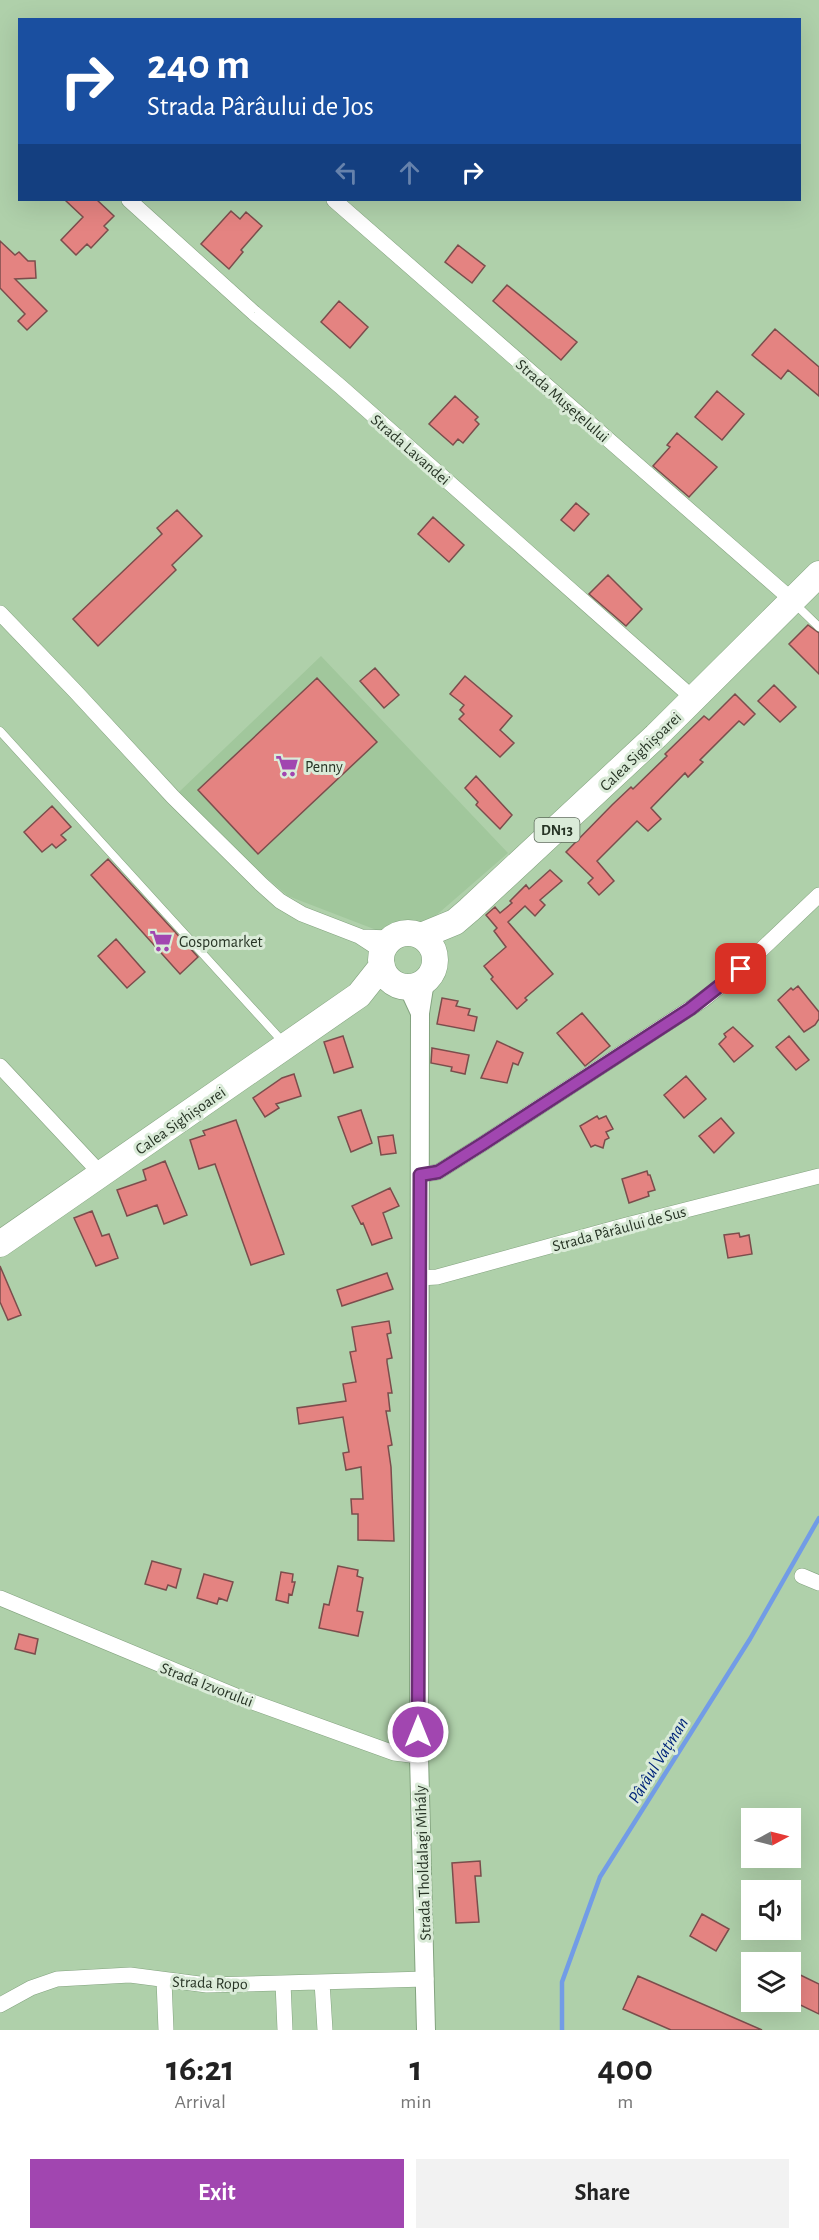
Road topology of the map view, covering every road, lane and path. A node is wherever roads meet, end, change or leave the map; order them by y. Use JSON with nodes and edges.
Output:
{"nodes":[{"id":1,"x":130,"y":201,"type":"edge"},
{"id":2,"x":335,"y":201,"type":"edge"},
{"id":3,"x":819,"y":574,"type":"edge"},
{"id":4,"x":792,"y":600,"type":"junction"},
{"id":5,"x":0,"y":613,"type":"edge"},
{"id":6,"x":819,"y":627,"type":"edge"},
{"id":7,"x":694,"y":699,"type":"junction"},
{"id":8,"x":0,"y":731,"type":"edge"},
{"id":9,"x":819,"y":895,"type":"edge"},
{"id":10,"x":428,"y":944,"type":"junction"},
{"id":11,"x":397,"y":968,"type":"junction"},
{"id":12,"x":286,"y":1046,"type":"junction"},
{"id":13,"x":0,"y":1066,"type":"edge"},
{"id":14,"x":102,"y":1175,"type":"junction"},
{"id":15,"x":420,"y":1175,"type":"junction"},
{"id":16,"x":819,"y":1176,"type":"edge"},
{"id":17,"x":0,"y":1244,"type":"edge"},
{"id":18,"x":419,"y":1278,"type":"junction"},
{"id":19,"x":802,"y":1576,"type":"dead end"},
{"id":20,"x":819,"y":1582,"type":"edge"},
{"id":21,"x":0,"y":1598,"type":"edge"},
{"id":22,"x":418,"y":1756,"type":"junction"},
{"id":23,"x":426,"y":1979,"type":"junction"},
{"id":24,"x":164,"y":1980,"type":"junction"},
{"id":25,"x":322,"y":1982,"type":"junction"},
{"id":26,"x":283,"y":1983,"type":"junction"},
{"id":27,"x":0,"y":2005,"type":"edge"},
{"id":28,"x":166,"y":2030,"type":"edge"},
{"id":29,"x":285,"y":2030,"type":"edge"},
{"id":30,"x":325,"y":2030,"type":"edge"},
{"id":31,"x":426,"y":2030,"type":"edge"}],
"edges":[{"from":1,"to":7,"type":"street","name":"Strada Lavandei"},
{"from":2,"to":4,"type":"street","name":"Strada Mușețelului"},
{"from":3,"to":4,"type":"highway","name":"Calea Sighișoarei","number":"DN13"},
{"from":4,"to":6,"type":"lane"},
{"from":4,"to":7,"type":"highway","name":"Calea Sighișoarei","number":"DN13"},
{"from":5,"to":11,"type":"street"},
{"from":7,"to":10,"type":"highway","name":"Calea Sighișoarei","number":"DN13"},
{"from":8,"to":12,"type":"lane"},
{"from":9,"to":15,"type":"street"},
{"from":10,"to":11,"type":"highway"},
{"from":10,"to":11,"type":"highway","number":"DN13"},
{"from":11,"to":12,"type":"highway","name":"Calea Sighișoarei","number":"DN13"},
{"from":11,"to":15,"type":"street","name":"Strada Tholdalagi Mihály"},
{"from":12,"to":14,"type":"highway","name":"Calea Sighișoarei","number":"DN13"},
{"from":13,"to":14,"type":"street"},
{"from":14,"to":17,"type":"highway","name":"Calea Sighișoarei","number":"DN13"},
{"from":15,"to":18,"type":"street","name":"Strada Tholdalagi Mihály"},
{"from":16,"to":18,"type":"street","name":"Strada Pârâului de Sus"},
{"from":18,"to":22,"type":"street","name":"Strada Tholdalagi Mihály"},
{"from":19,"to":20,"type":"street"},
{"from":21,"to":22,"type":"street","name":"Strada Izvorului"},
{"from":22,"to":23,"type":"street","name":"Strada Tholdalagi Mihály"},
{"from":23,"to":25,"type":"street","name":"Strada Ropo"},
{"from":23,"to":31,"type":"street","name":"Strada Tholdalagi Mihály"},
{"from":24,"to":26,"type":"street","name":"Strada Ropo"},
{"from":24,"to":27,"type":"street","name":"Strada Ropo"},
{"from":24,"to":28,"type":"street"},
{"from":25,"to":26,"type":"street","name":"Strada Ropo"},
{"from":25,"to":30,"type":"street"},
{"from":26,"to":29,"type":"street"}]}
